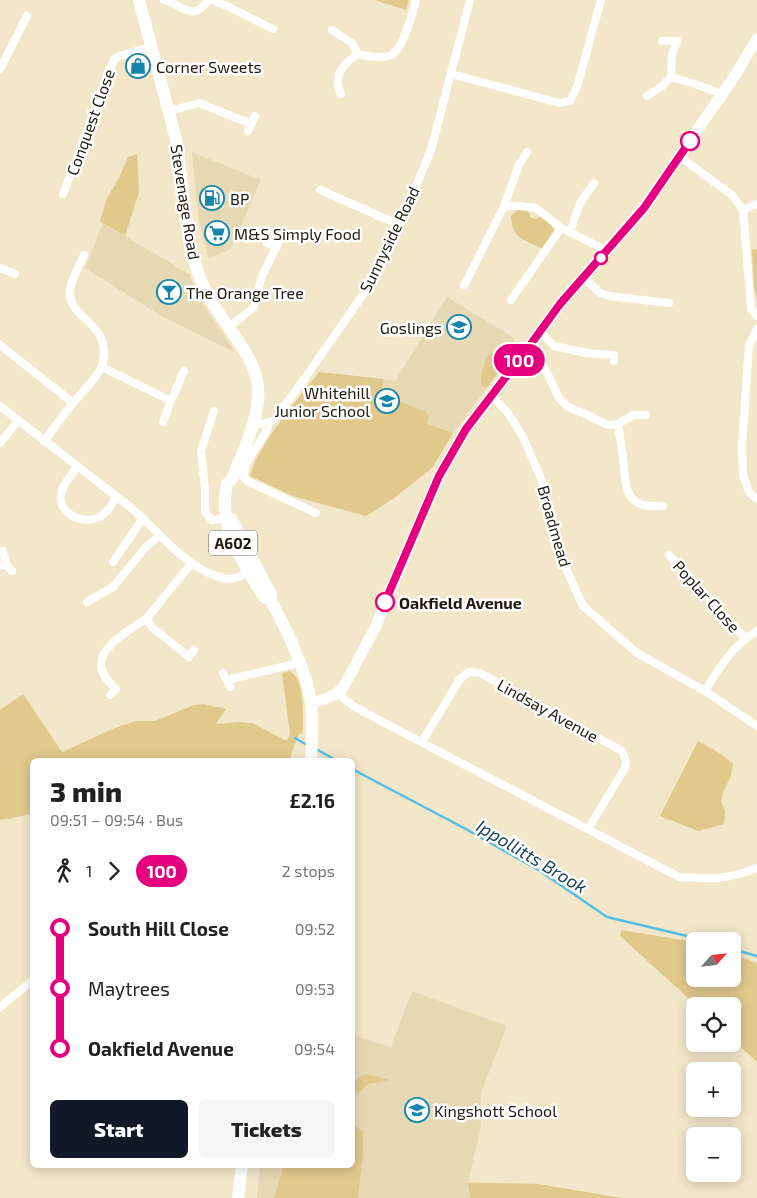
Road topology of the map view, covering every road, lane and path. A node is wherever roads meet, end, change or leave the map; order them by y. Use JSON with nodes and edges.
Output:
{"nodes":[{"id":1,"x":164,"y":0,"type":"edge"},
{"id":2,"x":210,"y":0,"type":"edge"},
{"id":3,"x":416,"y":0,"type":"edge"},
{"id":4,"x":470,"y":0,"type":"edge"},
{"id":5,"x":601,"y":0,"type":"edge"},
{"id":6,"x":141,"y":1,"type":"edge"},
{"id":7,"x":27,"y":16,"type":"dead end"},
{"id":8,"x":273,"y":29,"type":"dead end"},
{"id":9,"x":332,"y":30,"type":"dead end"},
{"id":10,"x":757,"y":39,"type":"edge"},
{"id":11,"x":662,"y":41,"type":"dead end"},
{"id":12,"x":151,"y":46,"type":"junction"},
{"id":13,"x":358,"y":54,"type":"junction"},
{"id":14,"x":0,"y":69,"type":"edge"},
{"id":15,"x":451,"y":74,"type":"junction"},
{"id":16,"x":671,"y":77,"type":"junction"},
{"id":17,"x":341,"y":94,"type":"dead end"},
{"id":18,"x":722,"y":94,"type":"junction"},
{"id":19,"x":648,"y":96,"type":"dead end"},
{"id":20,"x":170,"y":110,"type":"junction"},
{"id":21,"x":251,"y":123,"type":"dead end"},
{"id":22,"x":527,"y":152,"type":"dead end"},
{"id":23,"x":680,"y":157,"type":"junction"},
{"id":24,"x":594,"y":183,"type":"dead end"},
{"id":25,"x":320,"y":190,"type":"dead end"},
{"id":26,"x":63,"y":194,"type":"dead end"},
{"id":27,"x":757,"y":204,"type":"edge"},
{"id":28,"x":504,"y":206,"type":"junction"},
{"id":29,"x":743,"y":210,"type":"junction"},
{"id":30,"x":400,"y":224,"type":"junction"},
{"id":31,"x":561,"y":228,"type":"junction"},
{"id":32,"x":570,"y":231,"type":"junction"},
{"id":33,"x":282,"y":235,"type":"dead end"},
{"id":34,"x":267,"y":243,"type":"dead end"},
{"id":35,"x":276,"y":247,"type":"junction"},
{"id":36,"x":608,"y":251,"type":"junction"},
{"id":37,"x":84,"y":255,"type":"dead end"},
{"id":38,"x":0,"y":268,"type":"edge"},
{"id":39,"x":15,"y":274,"type":"dead end"},
{"id":40,"x":583,"y":278,"type":"junction"},
{"id":41,"x":464,"y":286,"type":"dead end"},
{"id":42,"x":511,"y":300,"type":"dead end"},
{"id":43,"x":669,"y":303,"type":"dead end"},
{"id":44,"x":757,"y":316,"type":"edge"},
{"id":45,"x":228,"y":328,"type":"junction"},
{"id":46,"x":757,"y":329,"type":"edge"},
{"id":47,"x":540,"y":332,"type":"junction"},
{"id":48,"x":0,"y":345,"type":"edge"},
{"id":49,"x":528,"y":348,"type":"junction"},
{"id":50,"x":614,"y":355,"type":"dead end"},
{"id":51,"x":102,"y":366,"type":"junction"},
{"id":52,"x":184,"y":371,"type":"dead end"},
{"id":53,"x":492,"y":396,"type":"junction"},
{"id":54,"x":171,"y":401,"type":"junction"},
{"id":55,"x":73,"y":402,"type":"junction"},
{"id":56,"x":0,"y":406,"type":"edge"},
{"id":57,"x":214,"y":411,"type":"dead end"},
{"id":58,"x":646,"y":415,"type":"dead end"},
{"id":59,"x":18,"y":421,"type":"junction"},
{"id":60,"x":163,"y":422,"type":"dead end"},
{"id":61,"x":253,"y":423,"type":"junction"},
{"id":62,"x":269,"y":423,"type":"junction"},
{"id":63,"x":618,"y":424,"type":"junction"},
{"id":64,"x":44,"y":441,"type":"junction"},
{"id":65,"x":0,"y":443,"type":"edge"},
{"id":66,"x":77,"y":467,"type":"junction"},
{"id":67,"x":116,"y":496,"type":"junction"},
{"id":68,"x":757,"y":499,"type":"edge"},
{"id":69,"x":663,"y":506,"type":"dead end"},
{"id":70,"x":316,"y":513,"type":"dead end"},
{"id":71,"x":143,"y":518,"type":"junction"},
{"id":72,"x":229,"y":518,"type":"junction"},
{"id":73,"x":159,"y":536,"type":"junction"},
{"id":74,"x":3,"y":551,"type":"dead end"},
{"id":75,"x":669,"y":554,"type":"dead end"},
{"id":76,"x":113,"y":562,"type":"dead end"},
{"id":77,"x":191,"y":564,"type":"junction"},
{"id":78,"x":3,"y":565,"type":"edge"},
{"id":79,"x":253,"y":569,"type":"junction"},
{"id":80,"x":12,"y":571,"type":"dead end"},
{"id":81,"x":87,"y":602,"type":"dead end"},
{"id":82,"x":146,"y":619,"type":"junction"},
{"id":83,"x":757,"y":631,"type":"edge"},
{"id":84,"x":745,"y":638,"type":"junction"},
{"id":85,"x":189,"y":657,"type":"dead end"},
{"id":86,"x":299,"y":663,"type":"junction"},
{"id":87,"x":226,"y":680,"type":"dead end"},
{"id":88,"x":116,"y":689,"type":"dead end"},
{"id":89,"x":705,"y":691,"type":"junction"},
{"id":90,"x":337,"y":693,"type":"junction"},
{"id":91,"x":311,"y":703,"type":"junction"},
{"id":92,"x":757,"y":726,"type":"edge"},
{"id":93,"x":422,"y":742,"type":"junction"},
{"id":94,"x":311,"y":758,"type":"edge"},
{"id":95,"x":588,"y":829,"type":"junction"},
{"id":96,"x":757,"y":868,"type":"edge"},
{"id":97,"x":30,"y":983,"type":"edge"},
{"id":98,"x":0,"y":1007,"type":"edge"},
{"id":99,"x":242,"y":1168,"type":"edge"},
{"id":100,"x":238,"y":1198,"type":"edge"}],
"edges":[{"from":1,"to":2,"type":"street"},
{"from":2,"to":8,"type":"street"},
{"from":3,"to":13,"type":"street"},
{"from":4,"to":15,"type":"street","name":"Sunnyside Road"},
{"from":5,"to":15,"type":"street"},
{"from":6,"to":12,"type":"main road","name":"Stevenage Road","number":"A602"},
{"from":7,"to":14,"type":"street"},
{"from":9,"to":13,"type":"street"},
{"from":10,"to":18,"type":"street"},
{"from":11,"to":16,"type":"street"},
{"from":12,"to":20,"type":"main road","name":"Stevenage Road","number":"A602"},
{"from":12,"to":26,"type":"street","name":"Conquest Close"},
{"from":13,"to":17,"type":"street"},
{"from":15,"to":30,"type":"street","name":"Sunnyside Road"},
{"from":16,"to":18,"type":"street"},
{"from":16,"to":19,"type":"street"},
{"from":18,"to":23,"type":"street"},
{"from":20,"to":21,"type":"street"},
{"from":20,"to":45,"type":"main road","name":"Stevenage Road","number":"A602"},
{"from":22,"to":28,"type":"street"},
{"from":23,"to":29,"type":"street"},
{"from":23,"to":36,"type":"street"},
{"from":24,"to":32,"type":"street"},
{"from":25,"to":30,"type":"street"},
{"from":27,"to":29,"type":"street"},
{"from":28,"to":31,"type":"street"},
{"from":28,"to":41,"type":"street"},
{"from":29,"to":44,"type":"street"},
{"from":30,"to":62,"type":"street","name":"Sunnyside Road"},
{"from":31,"to":32,"type":"street"},
{"from":31,"to":42,"type":"street"},
{"from":32,"to":36,"type":"street"},
{"from":33,"to":35,"type":"street"},
{"from":34,"to":35,"type":"street"},
{"from":35,"to":45,"type":"street"},
{"from":36,"to":40,"type":"street"},
{"from":37,"to":51,"type":"street"},
{"from":38,"to":39,"type":"street"},
{"from":40,"to":43,"type":"street"},
{"from":40,"to":47,"type":"street"},
{"from":45,"to":61,"type":"main road","name":"Stevenage Road","number":"A602"},
{"from":46,"to":68,"type":"street"},
{"from":47,"to":49,"type":"street"},
{"from":47,"to":50,"type":"street"},
{"from":48,"to":55,"type":"street"},
{"from":49,"to":53,"type":"street"},
{"from":49,"to":63,"type":"street"},
{"from":51,"to":54,"type":"street"},
{"from":51,"to":55,"type":"street"},
{"from":52,"to":54,"type":"street"},
{"from":53,"to":89,"type":"street","name":"Broadmead"},
{"from":53,"to":90,"type":"street"},
{"from":54,"to":60,"type":"street"},
{"from":55,"to":64,"type":"street"},
{"from":56,"to":59,"type":"street"},
{"from":57,"to":72,"type":"street"},
{"from":58,"to":63,"type":"street"},
{"from":59,"to":64,"type":"street"},
{"from":59,"to":65,"type":"street"},
{"from":61,"to":62,"type":"street"},
{"from":61,"to":72,"type":"main road","name":"Stevenage Road","number":"A602"},
{"from":62,"to":70,"type":"street","name":"Sunnyside Road"},
{"from":63,"to":69,"type":"street"},
{"from":64,"to":66,"type":"street"},
{"from":66,"to":67,"type":"street"},
{"from":66,"to":67,"type":"street"},
{"from":67,"to":71,"type":"street"},
{"from":71,"to":73,"type":"street"},
{"from":71,"to":76,"type":"street"},
{"from":72,"to":79,"type":"main road","name":"Stevenage Road","number":"A602"},
{"from":73,"to":77,"type":"street"},
{"from":73,"to":81,"type":"street"},
{"from":74,"to":78,"type":"street"},
{"from":75,"to":84,"type":"street","name":"Poplar Close"},
{"from":77,"to":79,"type":"street"},
{"from":77,"to":82,"type":"street"},
{"from":78,"to":80,"type":"street"},
{"from":79,"to":86,"type":"main road","name":"Stevenage Road","number":"A602"},
{"from":82,"to":85,"type":"street"},
{"from":82,"to":88,"type":"street"},
{"from":83,"to":84,"type":"street"},
{"from":84,"to":89,"type":"street"},
{"from":86,"to":87,"type":"street"},
{"from":86,"to":91,"type":"main road","name":"Stevenage Road","number":"A602"},
{"from":89,"to":92,"type":"street","name":"Broadmead"},
{"from":90,"to":91,"type":"street"},
{"from":90,"to":93,"type":"street"},
{"from":91,"to":94,"type":"main road","name":"Stevenage Road","number":"A602"},
{"from":93,"to":95,"type":"street"},
{"from":93,"to":95,"type":"street","name":"Lindsay Avenue"},
{"from":95,"to":96,"type":"street"},
{"from":97,"to":98,"type":"street"},
{"from":99,"to":100,"type":"main road"}]}
